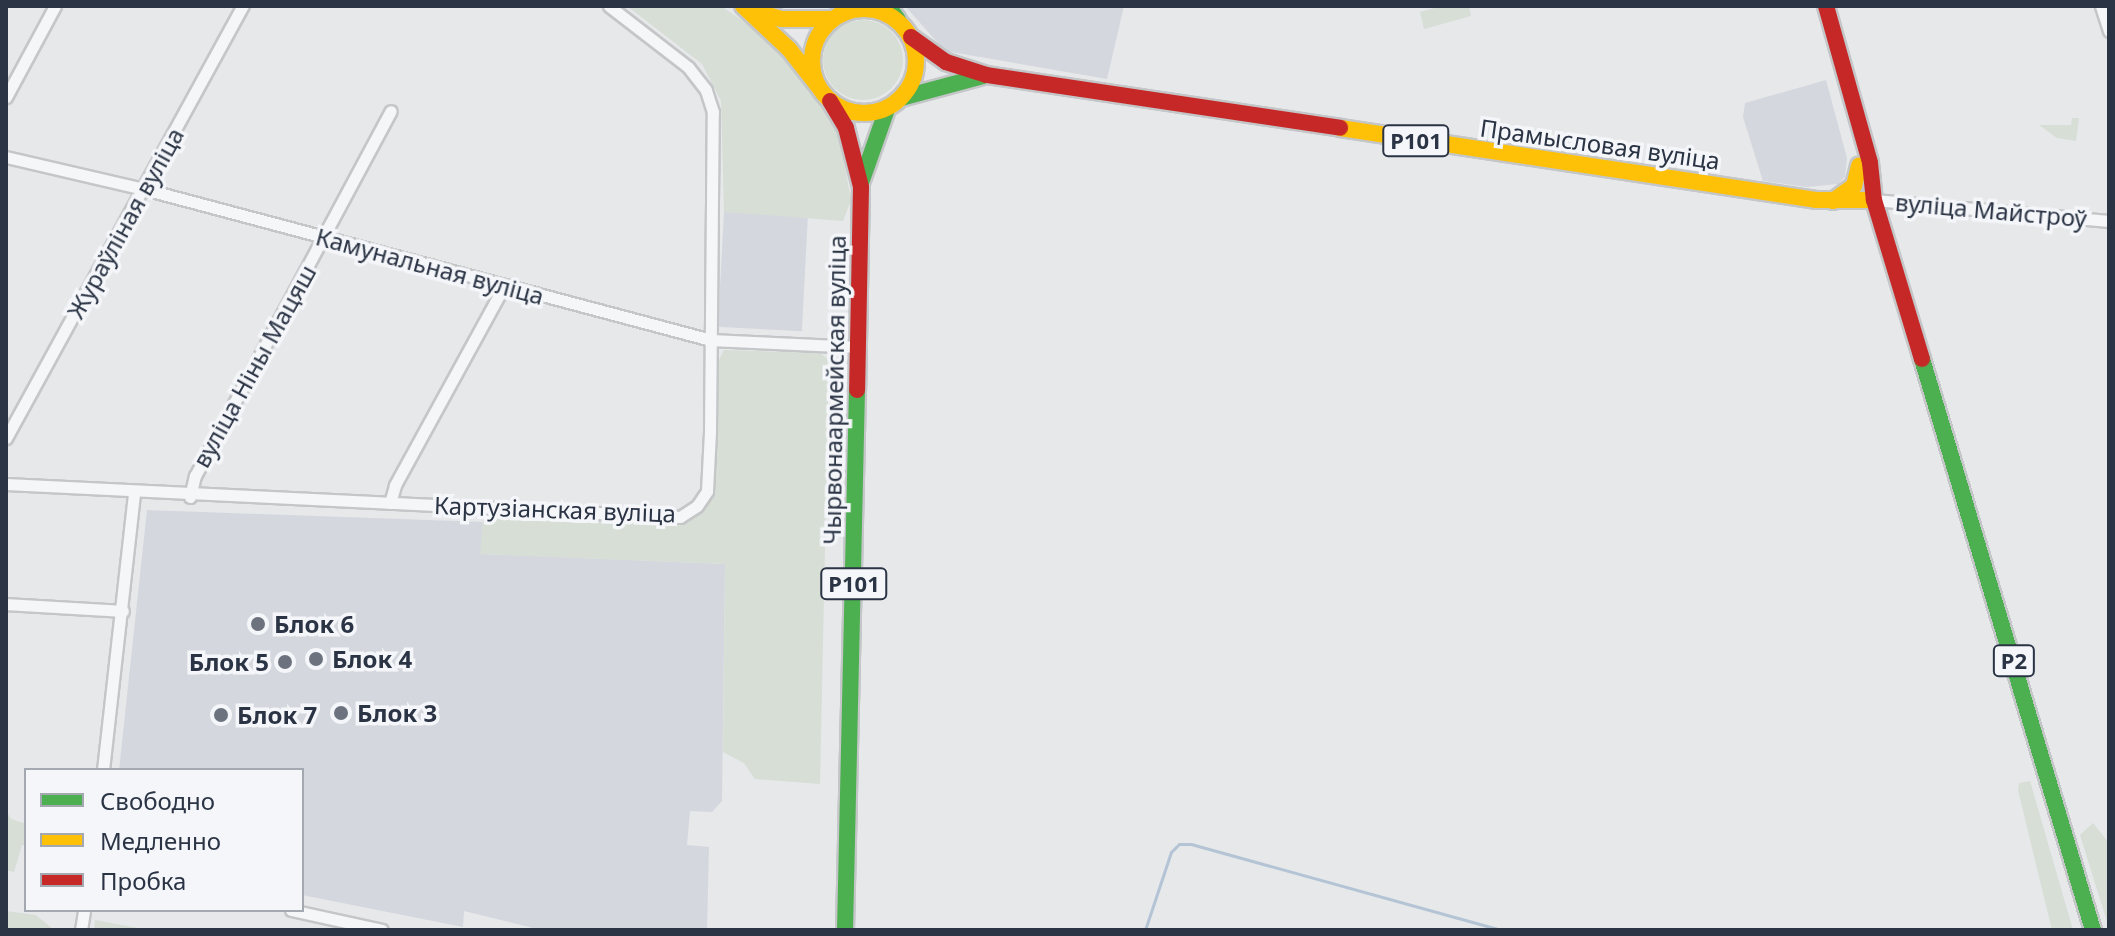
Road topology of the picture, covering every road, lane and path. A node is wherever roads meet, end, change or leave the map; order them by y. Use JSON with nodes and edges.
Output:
{"nodes":[{"id":1,"x":55,"y":6,"type":"edge"},
{"id":2,"x":243,"y":6,"type":"edge"},
{"id":3,"x":609,"y":6,"type":"edge"},
{"id":4,"x":743,"y":6,"type":"edge"},
{"id":5,"x":1815,"y":6,"type":"edge"},
{"id":6,"x":1826,"y":6,"type":"edge"},
{"id":7,"x":2101,"y":6,"type":"edge"},
{"id":8,"x":843,"y":13,"type":"edge"},
{"id":9,"x":893,"y":13,"type":"edge"},
{"id":10,"x":2109,"y":31,"type":"edge"},
{"id":11,"x":911,"y":37,"type":"junction"},
{"id":12,"x":987,"y":75,"type":"junction"},
{"id":13,"x":818,"y":86,"type":"junction"},
{"id":14,"x":6,"y":97,"type":"edge"},
{"id":15,"x":901,"y":98,"type":"junction"},
{"id":16,"x":830,"y":101,"type":"junction"},
{"id":17,"x":887,"y":109,"type":"junction"},
{"id":18,"x":391,"y":111,"type":"dead end"},
{"id":19,"x":6,"y":157,"type":"edge"},
{"id":20,"x":1859,"y":166,"type":"junction"},
{"id":21,"x":861,"y":187,"type":"junction"},
{"id":22,"x":144,"y":189,"type":"junction"},
{"id":23,"x":1874,"y":200,"type":"junction"},
{"id":24,"x":1833,"y":201,"type":"junction"},
{"id":25,"x":2109,"y":221,"type":"edge"},
{"id":26,"x":324,"y":238,"type":"junction"},
{"id":27,"x":504,"y":286,"type":"junction"},
{"id":28,"x":711,"y":340,"type":"junction"},
{"id":29,"x":859,"y":347,"type":"junction"},
{"id":30,"x":6,"y":438,"type":"edge"},
{"id":31,"x":6,"y":484,"type":"edge"},
{"id":32,"x":134,"y":492,"type":"junction"},
{"id":33,"x":190,"y":497,"type":"junction"},
{"id":34,"x":390,"y":503,"type":"junction"},
{"id":35,"x":6,"y":604,"type":"edge"},
{"id":36,"x":123,"y":611,"type":"junction"},
{"id":37,"x":103,"y":768,"type":"edge"},
{"id":38,"x":300,"y":912,"type":"edge"},
{"id":39,"x":382,"y":930,"type":"edge"},
{"id":40,"x":845,"y":930,"type":"edge"},
{"id":41,"x":2093,"y":930,"type":"edge"}],
"edges":[{"from":1,"to":14,"type":"street"},
{"from":2,"to":22,"type":"street","name":"Жураўліная вуліца"},
{"from":3,"to":28,"type":"street","name":"Картузіанская вуліца"},
{"from":4,"to":8,"type":"main road"},
{"from":4,"to":13,"type":"main road"},
{"from":5,"to":20,"type":"main road","number":"Р2"},
{"from":6,"to":23,"type":"main road","number":"Р2"},
{"from":7,"to":10,"type":"street"},
{"from":8,"to":9,"type":"main road","number":"Р101"},
{"from":8,"to":13,"type":"main road"},
{"from":9,"to":11,"type":"main road","number":"Р101"},
{"from":11,"to":12,"type":"main road","name":"Прамысловая вуліца","number":"Р101"},
{"from":11,"to":15,"type":"main road"},
{"from":12,"to":15,"type":"main road","name":"Прамысловая вуліца","number":"Р101"},
{"from":12,"to":24,"type":"main road","name":"Прамысловая вуліца","number":"Р101"},
{"from":13,"to":16,"type":"main road","number":"Р101"},
{"from":15,"to":17,"type":"main road","number":"Р101"},
{"from":16,"to":17,"type":"main road"},
{"from":16,"to":21,"type":"main road","name":"Чырвонаармейская вуліца","number":"Р101"},
{"from":17,"to":21,"type":"main road","name":"Чырвонаармейская вуліца","number":"Р101"},
{"from":18,"to":26,"type":"street","name":"вуліца Ніны Мацяш"},
{"from":19,"to":22,"type":"street","name":"Камунальная вуліца"},
{"from":20,"to":23,"type":"main road","number":"Р2"},
{"from":20,"to":24,"type":"main road"},
{"from":21,"to":29,"type":"main road","name":"Чырвонаармейская вуліца","number":"Р101"},
{"from":22,"to":26,"type":"street","name":"Камунальная вуліца"},
{"from":22,"to":30,"type":"street","name":"Жураўліная вуліца"},
{"from":23,"to":24,"type":"main road","name":"Прамысловая вуліца","number":"Р101"},
{"from":23,"to":25,"type":"street","name":"вуліца Майстроў"},
{"from":23,"to":41,"type":"main road","number":"Р2"},
{"from":26,"to":27,"type":"street","name":"Камунальная вуліца"},
{"from":26,"to":33,"type":"street","name":"вуліца Ніны Мацяш"},
{"from":27,"to":28,"type":"street","name":"Камунальная вуліца"},
{"from":27,"to":34,"type":"street"},
{"from":28,"to":29,"type":"street","name":"Камунальная вуліца"},
{"from":28,"to":34,"type":"street","name":"Картузіанская вуліца"},
{"from":29,"to":40,"type":"main road","name":"Чырвонаармейская вуліца","number":"Р101"},
{"from":31,"to":32,"type":"street","name":"Картузіанская вуліца"},
{"from":32,"to":33,"type":"street","name":"Картузіанская вуліца"},
{"from":32,"to":36,"type":"street"},
{"from":33,"to":34,"type":"street","name":"Картузіанская вуліца"},
{"from":35,"to":36,"type":"street"},
{"from":36,"to":37,"type":"street"},
{"from":38,"to":39,"type":"street"}]}
